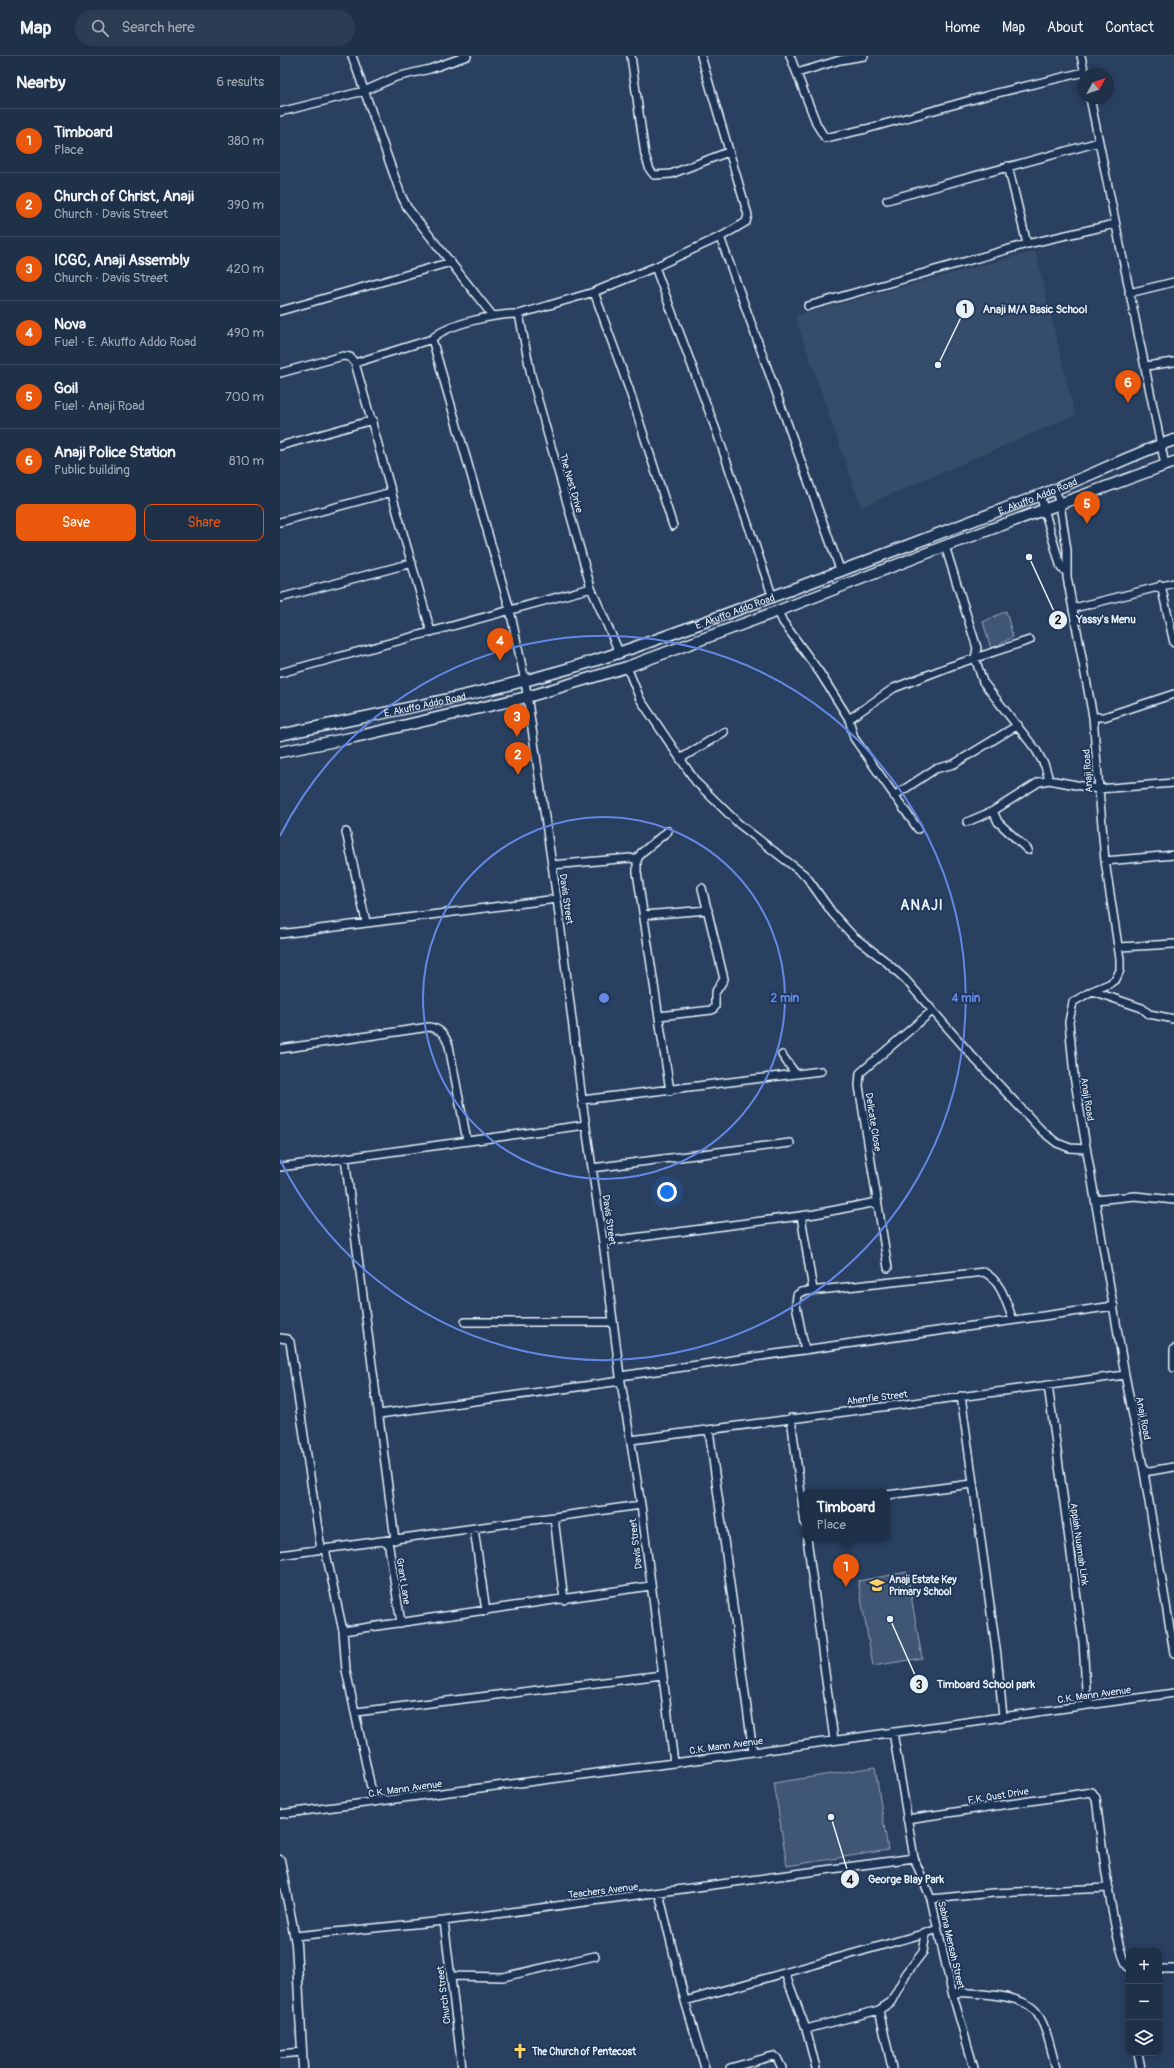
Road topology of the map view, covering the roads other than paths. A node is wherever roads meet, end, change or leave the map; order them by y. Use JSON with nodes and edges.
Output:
{"nodes":[{"id":1,"x":352,"y":56,"type":"edge"},
{"id":2,"x":467,"y":56,"type":"edge"},
{"id":3,"x":631,"y":56,"type":"edge"},
{"id":4,"x":701,"y":56,"type":"edge"},
{"id":5,"x":790,"y":56,"type":"edge"},
{"id":6,"x":864,"y":56,"type":"edge"},
{"id":7,"x":1081,"y":56,"type":"edge"},
{"id":8,"x":1084,"y":68,"type":"edge"},
{"id":9,"x":797,"y":73,"type":"junction"},
{"id":10,"x":1078,"y":75,"type":"edge"},
{"id":11,"x":364,"y":91,"type":"junction"},
{"id":12,"x":1091,"y":104,"type":"edge"},
{"id":13,"x":280,"y":112,"type":"edge"},
{"id":14,"x":1099,"y":142,"type":"junction"},
{"id":15,"x":728,"y":152,"type":"junction"},
{"id":16,"x":1008,"y":166,"type":"junction"},
{"id":17,"x":887,"y":200,"type":"dead end"},
{"id":18,"x":1115,"y":224,"type":"junction"},
{"id":19,"x":720,"y":237,"type":"junction"},
{"id":20,"x":1027,"y":244,"type":"junction"},
{"id":21,"x":451,"y":262,"type":"junction"},
{"id":22,"x":655,"y":267,"type":"junction"},
{"id":23,"x":1174,"y":282,"type":"edge"},
{"id":24,"x":594,"y":292,"type":"junction"},
{"id":25,"x":1129,"y":292,"type":"junction"},
{"id":26,"x":808,"y":306,"type":"dead end"},
{"id":27,"x":280,"y":311,"type":"edge"},
{"id":28,"x":519,"y":314,"type":"junction"},
{"id":29,"x":492,"y":315,"type":"junction"},
{"id":30,"x":432,"y":339,"type":"junction"},
{"id":31,"x":1174,"y":362,"type":"edge"},
{"id":32,"x":355,"y":363,"type":"junction"},
{"id":33,"x":1146,"y":366,"type":"junction"},
{"id":34,"x":280,"y":373,"type":"edge"},
{"id":35,"x":373,"y":420,"type":"junction"},
{"id":36,"x":1174,"y":440,"type":"edge"},
{"id":37,"x":1160,"y":445,"type":"junction"},
{"id":38,"x":280,"y":446,"type":"edge"},
{"id":39,"x":1170,"y":464,"type":"edge"},
{"id":40,"x":1055,"y":489,"type":"junction"},
{"id":41,"x":392,"y":492,"type":"junction"},
{"id":42,"x":1040,"y":495,"type":"junction"},
{"id":43,"x":1060,"y":504,"type":"junction"},
{"id":44,"x":1044,"y":509,"type":"junction"},
{"id":45,"x":280,"y":522,"type":"edge"},
{"id":46,"x":674,"y":526,"type":"dead end"},
{"id":47,"x":945,"y":546,"type":"junction"},
{"id":48,"x":412,"y":563,"type":"junction"},
{"id":49,"x":841,"y":572,"type":"junction"},
{"id":50,"x":1067,"y":572,"type":"junction"},
{"id":51,"x":1174,"y":583,"type":"edge"},
{"id":52,"x":1161,"y":585,"type":"junction"},
{"id":53,"x":591,"y":588,"type":"junction"},
{"id":54,"x":772,"y":595,"type":"junction"},
{"id":55,"x":280,"y":598,"type":"edge"},
{"id":56,"x":1074,"y":608,"type":"junction"},
{"id":57,"x":510,"y":610,"type":"junction"},
{"id":58,"x":778,"y":611,"type":"junction"},
{"id":59,"x":431,"y":632,"type":"junction"},
{"id":60,"x":1030,"y":640,"type":"dead end"},
{"id":61,"x":1174,"y":643,"type":"edge"},
{"id":62,"x":619,"y":652,"type":"junction"},
{"id":63,"x":974,"y":658,"type":"junction"},
{"id":64,"x":626,"y":667,"type":"junction"},
{"id":65,"x":280,"y":673,"type":"edge"},
{"id":66,"x":525,"y":681,"type":"junction"},
{"id":67,"x":1174,"y":694,"type":"edge"},
{"id":68,"x":527,"y":697,"type":"junction"},
{"id":69,"x":1093,"y":717,"type":"junction"},
{"id":70,"x":849,"y":719,"type":"junction"},
{"id":71,"x":1018,"y":725,"type":"junction"},
{"id":72,"x":724,"y":732,"type":"dead end"},
{"id":73,"x":280,"y":735,"type":"edge"},
{"id":74,"x":280,"y":752,"type":"edge"},
{"id":75,"x":680,"y":759,"type":"junction"},
{"id":76,"x":1049,"y":780,"type":"junction"},
{"id":77,"x":1174,"y":783,"type":"edge"},
{"id":78,"x":1098,"y":789,"type":"junction"},
{"id":79,"x":894,"y":796,"type":"junction"},
{"id":80,"x":993,"y":811,"type":"junction"},
{"id":81,"x":967,"y":822,"type":"dead end"},
{"id":82,"x":918,"y":829,"type":"dead end"},
{"id":83,"x":668,"y":831,"type":"dead end"},
{"id":84,"x":346,"y":832,"type":"dead end"},
{"id":85,"x":1028,"y":850,"type":"dead end"},
{"id":86,"x":1174,"y":855,"type":"edge"},
{"id":87,"x":637,"y":860,"type":"junction"},
{"id":88,"x":1105,"y":861,"type":"junction"},
{"id":89,"x":552,"y":865,"type":"junction"},
{"id":90,"x":702,"y":888,"type":"dead end"},
{"id":91,"x":557,"y":898,"type":"junction"},
{"id":92,"x":708,"y":910,"type":"junction"},
{"id":93,"x":644,"y":915,"type":"junction"},
{"id":94,"x":366,"y":922,"type":"junction"},
{"id":95,"x":280,"y":934,"type":"edge"},
{"id":96,"x":1174,"y":944,"type":"edge"},
{"id":97,"x":1119,"y":947,"type":"junction"},
{"id":98,"x":1092,"y":991,"type":"junction"},
{"id":99,"x":932,"y":1011,"type":"junction"},
{"id":100,"x":659,"y":1016,"type":"junction"},
{"id":101,"x":1174,"y":1019,"type":"edge"},
{"id":102,"x":280,"y":1049,"type":"edge"},
{"id":103,"x":782,"y":1055,"type":"dead end"},
{"id":104,"x":821,"y":1071,"type":"dead end"},
{"id":105,"x":795,"y":1073,"type":"junction"},
{"id":106,"x":670,"y":1091,"type":"junction"},
{"id":107,"x":582,"y":1100,"type":"junction"},
{"id":108,"x":585,"y":1125,"type":"junction"},
{"id":109,"x":467,"y":1141,"type":"junction"},
{"id":110,"x":790,"y":1143,"type":"dead end"},
{"id":111,"x":1086,"y":1149,"type":"junction"},
{"id":112,"x":345,"y":1158,"type":"junction"},
{"id":113,"x":280,"y":1167,"type":"edge"},
{"id":114,"x":592,"y":1168,"type":"junction"},
{"id":115,"x":1095,"y":1200,"type":"junction"},
{"id":116,"x":1174,"y":1200,"type":"edge"},
{"id":117,"x":877,"y":1202,"type":"junction"},
{"id":118,"x":801,"y":1216,"type":"junction"},
{"id":119,"x":603,"y":1242,"type":"junction"},
{"id":120,"x":888,"y":1268,"type":"dead end"},
{"id":121,"x":813,"y":1290,"type":"junction"},
{"id":122,"x":1114,"y":1306,"type":"junction"},
{"id":123,"x":1013,"y":1320,"type":"junction"},
{"id":124,"x":465,"y":1322,"type":"dead end"},
{"id":125,"x":613,"y":1322,"type":"junction"},
{"id":126,"x":280,"y":1338,"type":"edge"},
{"id":127,"x":1174,"y":1348,"type":"edge"},
{"id":128,"x":805,"y":1350,"type":"junction"},
{"id":129,"x":1174,"y":1368,"type":"edge"},
{"id":130,"x":1125,"y":1375,"type":"junction"},
{"id":131,"x":620,"y":1379,"type":"junction"},
{"id":132,"x":1048,"y":1385,"type":"junction"},
{"id":133,"x":961,"y":1396,"type":"junction"},
{"id":134,"x":379,"y":1414,"type":"junction"},
{"id":135,"x":791,"y":1418,"type":"junction"},
{"id":136,"x":709,"y":1430,"type":"junction"},
{"id":137,"x":631,"y":1440,"type":"junction"},
{"id":138,"x":1174,"y":1467,"type":"edge"},
{"id":139,"x":1144,"y":1472,"type":"junction"},
{"id":140,"x":972,"y":1484,"type":"junction"},
{"id":141,"x":802,"y":1492,"type":"edge"},
{"id":142,"x":890,"y":1495,"type":"edge"},
{"id":143,"x":641,"y":1505,"type":"junction"},
{"id":144,"x":554,"y":1517,"type":"junction"},
{"id":145,"x":474,"y":1529,"type":"junction"},
{"id":146,"x":392,"y":1540,"type":"junction"},
{"id":147,"x":807,"y":1541,"type":"edge"},
{"id":148,"x":323,"y":1549,"type":"junction"},
{"id":149,"x":280,"y":1555,"type":"edge"},
{"id":150,"x":650,"y":1586,"type":"junction"},
{"id":151,"x":564,"y":1600,"type":"junction"},
{"id":152,"x":486,"y":1612,"type":"junction"},
{"id":153,"x":401,"y":1623,"type":"junction"},
{"id":154,"x":343,"y":1631,"type":"junction"},
{"id":155,"x":1174,"y":1653,"type":"edge"},
{"id":156,"x":662,"y":1675,"type":"junction"},
{"id":157,"x":1174,"y":1693,"type":"edge"},
{"id":158,"x":1087,"y":1705,"type":"junction"},
{"id":159,"x":356,"y":1712,"type":"junction"},
{"id":160,"x":1003,"y":1717,"type":"junction"},
{"id":161,"x":893,"y":1732,"type":"junction"},
{"id":162,"x":834,"y":1740,"type":"junction"},
{"id":163,"x":753,"y":1752,"type":"junction"},
{"id":164,"x":674,"y":1763,"type":"junction"},
{"id":165,"x":374,"y":1802,"type":"junction"},
{"id":166,"x":280,"y":1814,"type":"edge"},
{"id":167,"x":907,"y":1819,"type":"junction"},
{"id":168,"x":914,"y":1858,"type":"junction"},
{"id":169,"x":280,"y":1860,"type":"edge"},
{"id":170,"x":1108,"y":1888,"type":"junction"},
{"id":171,"x":659,"y":1892,"type":"junction"},
{"id":172,"x":931,"y":1899,"type":"junction"},
{"id":173,"x":444,"y":1920,"type":"junction"},
{"id":174,"x":938,"y":1929,"type":"junction"},
{"id":175,"x":926,"y":1933,"type":"junction"},
{"id":176,"x":295,"y":1936,"type":"junction"},
{"id":177,"x":595,"y":1956,"type":"dead end"},
{"id":178,"x":1126,"y":1963,"type":"edge"},
{"id":179,"x":1162,"y":1969,"type":"edge"},
{"id":180,"x":1174,"y":1969,"type":"edge"},
{"id":181,"x":786,"y":1973,"type":"junction"},
{"id":182,"x":451,"y":1976,"type":"junction"},
{"id":183,"x":952,"y":1992,"type":"junction"},
{"id":184,"x":685,"y":2002,"type":"junction"},
{"id":185,"x":879,"y":2010,"type":"junction"},
{"id":186,"x":806,"y":2029,"type":"junction"},
{"id":187,"x":302,"y":2052,"type":"junction"},
{"id":188,"x":280,"y":2054,"type":"edge"},
{"id":189,"x":1139,"y":2056,"type":"edge"},
{"id":190,"x":303,"y":2068,"type":"edge"},
{"id":191,"x":462,"y":2068,"type":"edge"},
{"id":192,"x":705,"y":2068,"type":"edge"},
{"id":193,"x":730,"y":2068,"type":"edge"},
{"id":194,"x":782,"y":2068,"type":"edge"},
{"id":195,"x":816,"y":2068,"type":"edge"},
{"id":196,"x":892,"y":2068,"type":"edge"},
{"id":197,"x":974,"y":2068,"type":"edge"},
{"id":198,"x":1056,"y":2068,"type":"edge"},
{"id":199,"x":1141,"y":2068,"type":"edge"}],
"edges":[{"from":1,"to":11,"type":"street"},
{"from":2,"to":11,"type":"street"},
{"from":3,"to":15,"type":"street"},
{"from":4,"to":15,"type":"street"},
{"from":5,"to":9,"type":"street"},
{"from":6,"to":9,"type":"street"},
{"from":7,"to":8,"type":"street"},
{"from":9,"to":10,"type":"street"},
{"from":11,"to":13,"type":"street"},
{"from":11,"to":21,"type":"street"},
{"from":12,"to":14,"type":"street"},
{"from":14,"to":16,"type":"street"},
{"from":14,"to":18,"type":"street"},
{"from":15,"to":19,"type":"street"},
{"from":16,"to":17,"type":"street"},
{"from":16,"to":20,"type":"street"},
{"from":18,"to":20,"type":"street"},
{"from":18,"to":25,"type":"street"},
{"from":19,"to":22,"type":"street"},
{"from":19,"to":49,"type":"street"},
{"from":20,"to":26,"type":"street"},
{"from":21,"to":27,"type":"street"},
{"from":21,"to":29,"type":"street"},
{"from":22,"to":24,"type":"street"},
{"from":22,"to":54,"type":"street"},
{"from":23,"to":25,"type":"street"},
{"from":24,"to":28,"type":"street"},
{"from":24,"to":46,"type":"street"},
{"from":25,"to":33,"type":"street"},
{"from":28,"to":29,"type":"street"},
{"from":28,"to":53,"type":"street","name":"The Nest Drive"},
{"from":29,"to":30,"type":"street"},
{"from":30,"to":32,"type":"street"},
{"from":30,"to":57,"type":"street","name":"Davis Street"},
{"from":31,"to":33,"type":"street"},
{"from":32,"to":34,"type":"street"},
{"from":32,"to":35,"type":"street"},
{"from":33,"to":37,"type":"street"},
{"from":35,"to":38,"type":"street"},
{"from":35,"to":41,"type":"street"},
{"from":36,"to":37,"type":"main road","name":"E. Akuffo Addo Road"},
{"from":37,"to":39,"type":"street"},
{"from":37,"to":40,"type":"main road","name":"E. Akuffo Addo Road"},
{"from":39,"to":43,"type":"main road","name":"E. Akuffo Addo Road"},
{"from":40,"to":42,"type":"main road","name":"E. Akuffo Addo Road"},
{"from":40,"to":43,"type":"street","name":"Anaji Road"},
{"from":41,"to":45,"type":"street"},
{"from":41,"to":48,"type":"street"},
{"from":42,"to":44,"type":"street","name":"Anaji Road"},
{"from":42,"to":49,"type":"main road","name":"E. Akuffo Addo Road"},
{"from":43,"to":44,"type":"main road","name":"E. Akuffo Addo Road"},
{"from":43,"to":50,"type":"street","name":"Anaji Road"},
{"from":44,"to":47,"type":"main road","name":"E. Akuffo Addo Road"},
{"from":44,"to":50,"type":"street","name":"Anaji Road"},
{"from":47,"to":58,"type":"main road","name":"E. Akuffo Addo Road"},
{"from":47,"to":63,"type":"street"},
{"from":48,"to":55,"type":"street"},
{"from":48,"to":59,"type":"street"},
{"from":49,"to":54,"type":"main road","name":"E. Akuffo Addo Road"},
{"from":50,"to":56,"type":"street","name":"Anaji Road"},
{"from":51,"to":52,"type":"street"},
{"from":52,"to":56,"type":"street"},
{"from":52,"to":61,"type":"street"},
{"from":53,"to":57,"type":"street"},
{"from":53,"to":62,"type":"street","name":"The Nest Drive"},
{"from":54,"to":62,"type":"main road","name":"E. Akuffo Addo Road"},
{"from":56,"to":69,"type":"street","name":"Anaji Road"},
{"from":57,"to":59,"type":"street"},
{"from":57,"to":66,"type":"street","name":"Davis Street"},
{"from":58,"to":64,"type":"main road","name":"E. Akuffo Addo Road"},
{"from":58,"to":70,"type":"street"},
{"from":59,"to":65,"type":"street"},
{"from":60,"to":63,"type":"street"},
{"from":62,"to":66,"type":"main road","name":"E. Akuffo Addo Road"},
{"from":63,"to":70,"type":"street"},
{"from":63,"to":71,"type":"street"},
{"from":64,"to":68,"type":"main road","name":"E. Akuffo Addo Road"},
{"from":64,"to":75,"type":"street"},
{"from":66,"to":68,"type":"street","name":"Davis Street"},
{"from":66,"to":73,"type":"main road","name":"E. Akuffo Addo Road"},
{"from":67,"to":69,"type":"street"},
{"from":68,"to":74,"type":"main road","name":"E. Akuffo Addo Road"},
{"from":68,"to":89,"type":"street","name":"Davis Street"},
{"from":69,"to":78,"type":"street","name":"Anaji Road"},
{"from":70,"to":79,"type":"street"},
{"from":71,"to":76,"type":"street"},
{"from":71,"to":79,"type":"street"},
{"from":72,"to":75,"type":"street"},
{"from":75,"to":99,"type":"street"},
{"from":76,"to":78,"type":"street"},
{"from":76,"to":80,"type":"street"},
{"from":77,"to":78,"type":"street"},
{"from":78,"to":88,"type":"street","name":"Anaji Road"},
{"from":79,"to":82,"type":"street"},
{"from":80,"to":81,"type":"street"},
{"from":80,"to":85,"type":"street"},
{"from":83,"to":87,"type":"street"},
{"from":84,"to":94,"type":"street"},
{"from":86,"to":88,"type":"street"},
{"from":87,"to":89,"type":"street"},
{"from":87,"to":93,"type":"street"},
{"from":88,"to":97,"type":"street","name":"Anaji Road"},
{"from":89,"to":91,"type":"street","name":"Davis Street"},
{"from":90,"to":92,"type":"street"},
{"from":91,"to":94,"type":"street"},
{"from":91,"to":107,"type":"street","name":"Davis Street"},
{"from":92,"to":93,"type":"street"},
{"from":92,"to":100,"type":"street"},
{"from":93,"to":100,"type":"street"},
{"from":94,"to":95,"type":"street"},
{"from":96,"to":97,"type":"street"},
{"from":97,"to":98,"type":"street","name":"Anaji Road"},
{"from":98,"to":101,"type":"street"},
{"from":98,"to":111,"type":"street","name":"Anaji Road"},
{"from":99,"to":111,"type":"street"},
{"from":99,"to":117,"type":"street","name":"Delicate Close"},
{"from":100,"to":106,"type":"street"},
{"from":102,"to":109,"type":"street"},
{"from":103,"to":105,"type":"street"},
{"from":104,"to":105,"type":"street"},
{"from":105,"to":106,"type":"street"},
{"from":106,"to":107,"type":"street"},
{"from":107,"to":108,"type":"street","name":"Davis Street"},
{"from":108,"to":109,"type":"street"},
{"from":108,"to":114,"type":"street","name":"Davis Street"},
{"from":109,"to":112,"type":"street"},
{"from":110,"to":114,"type":"street"},
{"from":111,"to":115,"type":"street","name":"Anaji Road"},
{"from":112,"to":113,"type":"street"},
{"from":112,"to":134,"type":"street","name":"Grant Lane"},
{"from":114,"to":119,"type":"street","name":"Davis Street"},
{"from":115,"to":116,"type":"street"},
{"from":115,"to":122,"type":"street","name":"Anaji Road"},
{"from":117,"to":118,"type":"street"},
{"from":117,"to":120,"type":"street","name":"Delicate Close"},
{"from":118,"to":119,"type":"street"},
{"from":118,"to":121,"type":"street"},
{"from":119,"to":125,"type":"street","name":"Davis Street"},
{"from":121,"to":123,"type":"street"},
{"from":121,"to":128,"type":"street"},
{"from":122,"to":123,"type":"street"},
{"from":122,"to":130,"type":"street","name":"Anaji Road"},
{"from":123,"to":128,"type":"street"},
{"from":124,"to":125,"type":"street"},
{"from":125,"to":131,"type":"street","name":"Davis Street"},
{"from":126,"to":148,"type":"street"},
{"from":127,"to":129,"type":"street"},
{"from":128,"to":131,"type":"street"},
{"from":130,"to":132,"type":"street","name":"Ahenfie Street"},
{"from":130,"to":139,"type":"street","name":"Anaji Road"},
{"from":131,"to":134,"type":"street"},
{"from":131,"to":137,"type":"street","name":"Davis Street"},
{"from":132,"to":133,"type":"street","name":"Ahenfie Street"},
{"from":132,"to":158,"type":"street","name":"Appiah Nuamah Link"},
{"from":133,"to":135,"type":"street","name":"Ahenfie Street"},
{"from":133,"to":140,"type":"street"},
{"from":134,"to":146,"type":"street","name":"Grant Lane"},
{"from":135,"to":136,"type":"street","name":"Ahenfie Street"},
{"from":135,"to":141,"type":"street"},
{"from":136,"to":137,"type":"street","name":"Ahenfie Street"},
{"from":136,"to":163,"type":"street"},
{"from":137,"to":143,"type":"street","name":"Davis Street"},
{"from":138,"to":139,"type":"street"},
{"from":139,"to":155,"type":"street","name":"Anaji Road"},
{"from":140,"to":142,"type":"street"},
{"from":140,"to":160,"type":"street"},
{"from":143,"to":144,"type":"street"},
{"from":143,"to":150,"type":"street","name":"Davis Street"},
{"from":144,"to":145,"type":"street"},
{"from":144,"to":151,"type":"street"},
{"from":145,"to":146,"type":"street"},
{"from":145,"to":152,"type":"street"},
{"from":146,"to":148,"type":"street"},
{"from":146,"to":153,"type":"street","name":"Grant Lane"},
{"from":147,"to":162,"type":"street"},
{"from":148,"to":149,"type":"street"},
{"from":148,"to":154,"type":"street"},
{"from":150,"to":151,"type":"street"},
{"from":150,"to":156,"type":"street","name":"Davis Street"},
{"from":151,"to":152,"type":"street"},
{"from":152,"to":153,"type":"street"},
{"from":153,"to":154,"type":"street"},
{"from":154,"to":159,"type":"street"},
{"from":156,"to":159,"type":"street"},
{"from":156,"to":164,"type":"street","name":"Davis Street"},
{"from":157,"to":158,"type":"street","name":"C.K. Mann Avenue"},
{"from":158,"to":160,"type":"street","name":"C.K. Mann Avenue"},
{"from":159,"to":165,"type":"street"},
{"from":160,"to":161,"type":"street","name":"C.K. Mann Avenue"},
{"from":161,"to":162,"type":"street","name":"C.K. Mann Avenue"},
{"from":161,"to":167,"type":"street","name":"Sabina Mensah Street"},
{"from":162,"to":163,"type":"street","name":"C.K. Mann Avenue"},
{"from":163,"to":164,"type":"street","name":"C.K. Mann Avenue"},
{"from":164,"to":165,"type":"street","name":"C.K. Mann Avenue"},
{"from":165,"to":166,"type":"street","name":"C.K. Mann Avenue"},
{"from":167,"to":168,"type":"street","name":"Sabina Mensah Street"},
{"from":167,"to":170,"type":"street","name":"F.K. Qust Drive"},
{"from":168,"to":171,"type":"street","name":"Teachers Avenue"},
{"from":168,"to":172,"type":"street","name":"Sabina Mensah Street"},
{"from":169,"to":176,"type":"street"},
{"from":170,"to":172,"type":"street"},
{"from":170,"to":178,"type":"street"},
{"from":171,"to":173,"type":"street","name":"Teachers Avenue"},
{"from":171,"to":184,"type":"street"},
{"from":172,"to":174,"type":"street","name":"Sabina Mensah Street"},
{"from":173,"to":176,"type":"street","name":"Teachers Avenue"},
{"from":173,"to":182,"type":"street","name":"Church Street"},
{"from":174,"to":175,"type":"street"},
{"from":174,"to":183,"type":"street","name":"Sabina Mensah Street"},
{"from":175,"to":181,"type":"street"},
{"from":175,"to":185,"type":"street"},
{"from":176,"to":187,"type":"street"},
{"from":177,"to":182,"type":"street"},
{"from":179,"to":180,"type":"street"},
{"from":181,"to":184,"type":"street"},
{"from":181,"to":186,"type":"street"},
{"from":182,"to":191,"type":"street","name":"Church Street"},
{"from":183,"to":197,"type":"street","name":"Sabina Mensah Street"},
{"from":183,"to":198,"type":"street"},
{"from":184,"to":192,"type":"street"},
{"from":185,"to":186,"type":"street"},
{"from":185,"to":196,"type":"street"},
{"from":186,"to":195,"type":"street"},
{"from":187,"to":188,"type":"street"},
{"from":187,"to":190,"type":"street"},
{"from":189,"to":199,"type":"street"},
{"from":193,"to":194,"type":"street"}]}
